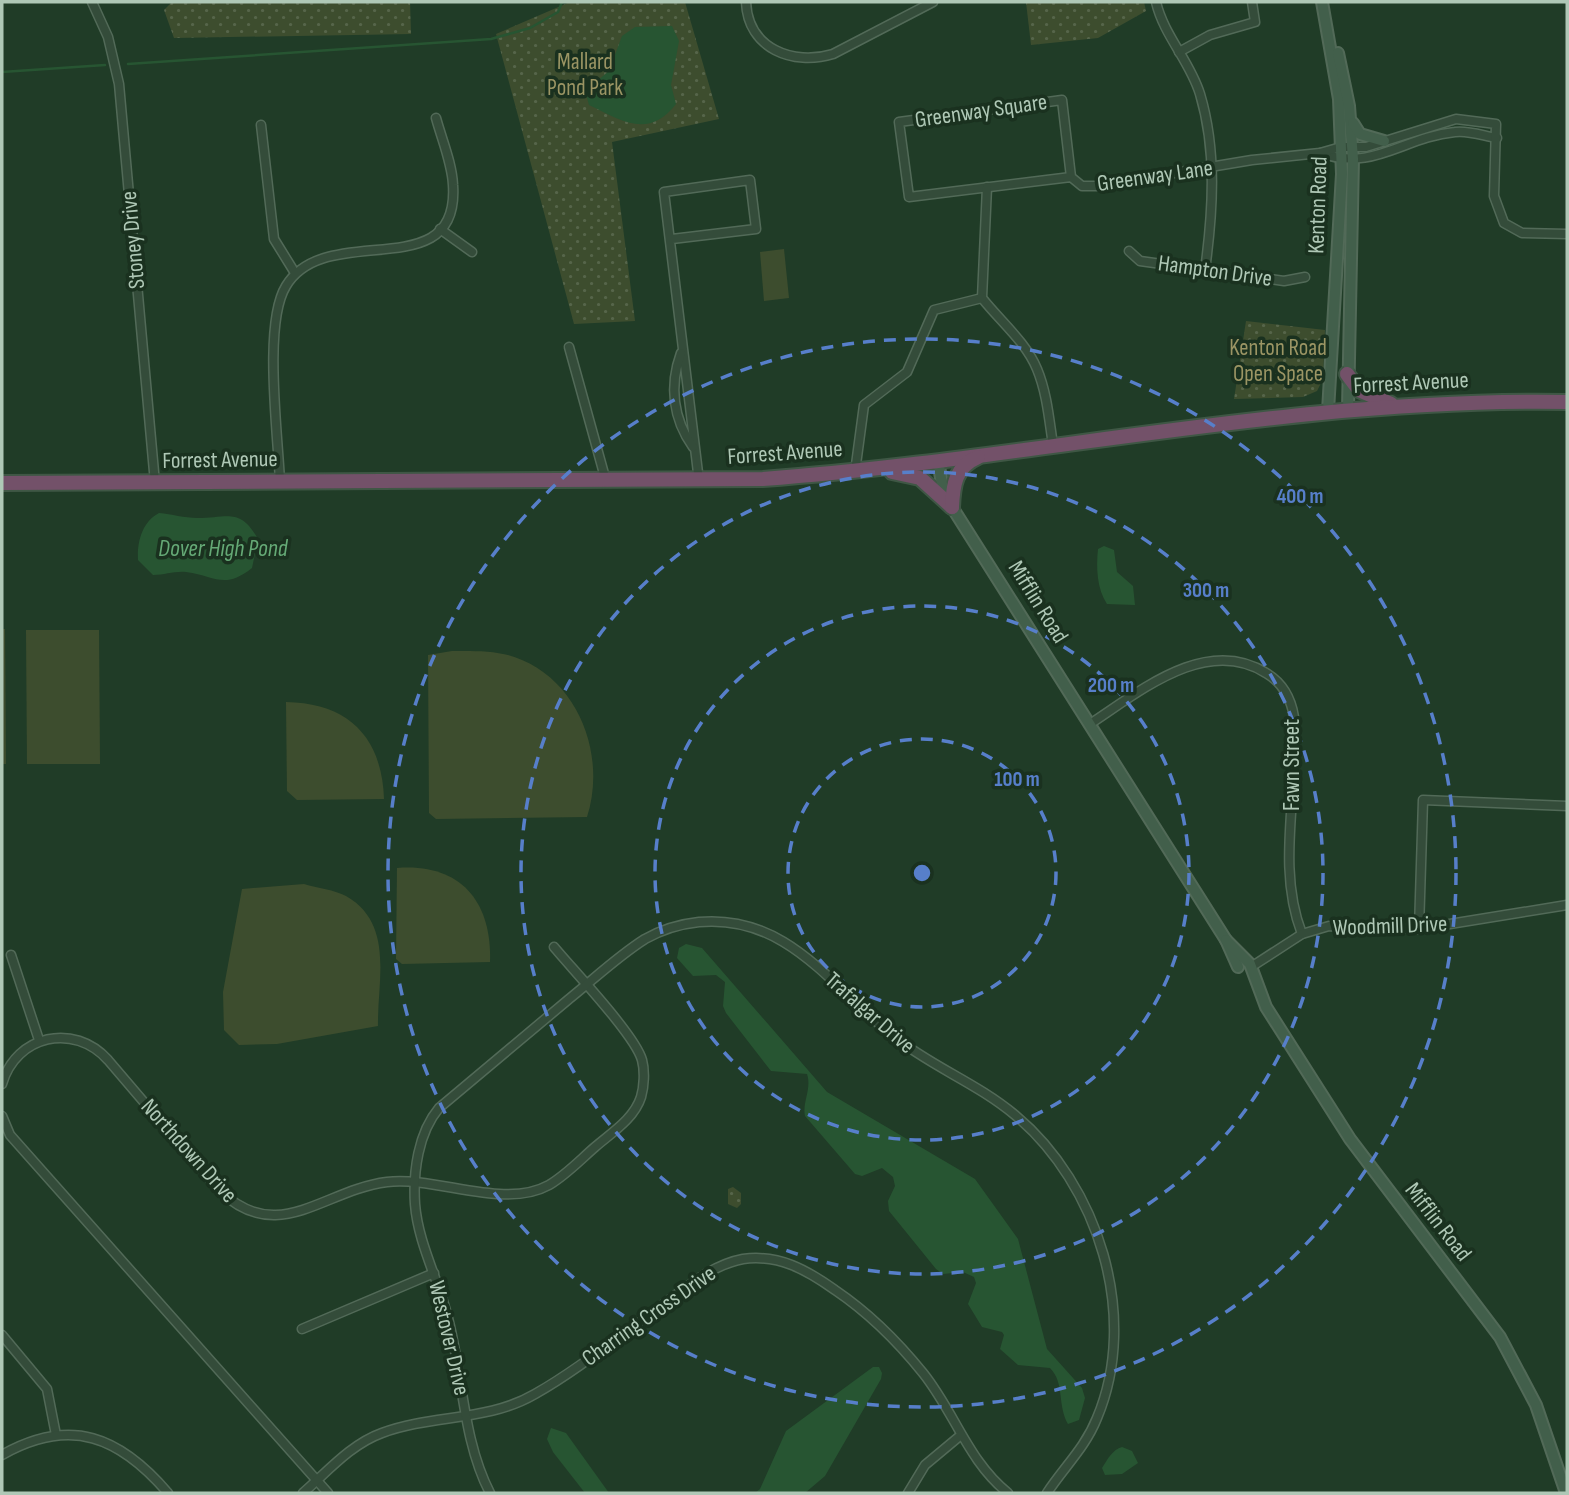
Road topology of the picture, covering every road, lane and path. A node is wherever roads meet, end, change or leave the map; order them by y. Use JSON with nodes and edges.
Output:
{"nodes":[{"id":1,"x":93,"y":2,"type":"edge"},
{"id":2,"x":746,"y":2,"type":"edge"},
{"id":3,"x":933,"y":2,"type":"edge"},
{"id":4,"x":1156,"y":2,"type":"edge"},
{"id":5,"x":1252,"y":2,"type":"edge"},
{"id":6,"x":1322,"y":2,"type":"edge"},
{"id":7,"x":1328,"y":2,"type":"edge"},
{"id":8,"x":1179,"y":52,"type":"junction"},
{"id":9,"x":1349,"y":106,"type":"junction"},
{"id":10,"x":436,"y":118,"type":"dead end"},
{"id":11,"x":261,"y":125,"type":"dead end"},
{"id":12,"x":1497,"y":138,"type":"junction"},
{"id":13,"x":1384,"y":141,"type":"junction"},
{"id":14,"x":1347,"y":147,"type":"junction"},
{"id":15,"x":1320,"y":153,"type":"junction"},
{"id":16,"x":1353,"y":159,"type":"junction"},
{"id":17,"x":1341,"y":160,"type":"junction"},
{"id":18,"x":1212,"y":168,"type":"junction"},
{"id":19,"x":1072,"y":177,"type":"junction"},
{"id":20,"x":987,"y":187,"type":"junction"},
{"id":21,"x":909,"y":197,"type":"joint"},
{"id":22,"x":440,"y":229,"type":"junction"},
{"id":23,"x":1567,"y":234,"type":"edge"},
{"id":24,"x":672,"y":239,"type":"junction"},
{"id":25,"x":1129,"y":251,"type":"dead end"},
{"id":26,"x":472,"y":252,"type":"dead end"},
{"id":27,"x":1205,"y":270,"type":"junction"},
{"id":28,"x":295,"y":273,"type":"junction"},
{"id":29,"x":1306,"y":277,"type":"dead end"},
{"id":30,"x":982,"y":299,"type":"junction"},
{"id":31,"x":569,"y":347,"type":"dead end"},
{"id":32,"x":682,"y":350,"type":"junction"},
{"id":33,"x":1347,"y":374,"type":"junction"},
{"id":34,"x":1567,"y":402,"type":"edge"},
{"id":35,"x":1396,"y":405,"type":"junction"},
{"id":36,"x":1348,"y":410,"type":"junction"},
{"id":37,"x":1328,"y":411,"type":"junction"},
{"id":38,"x":1053,"y":445,"type":"junction"},
{"id":39,"x":695,"y":450,"type":"junction"},
{"id":40,"x":983,"y":454,"type":"junction"},
{"id":41,"x":938,"y":460,"type":"junction"},
{"id":42,"x":873,"y":470,"type":"junction"},
{"id":43,"x":855,"y":472,"type":"junction"},
{"id":44,"x":606,"y":481,"type":"junction"},
{"id":45,"x":699,"y":481,"type":"junction"},
{"id":46,"x":280,"y":482,"type":"junction"},
{"id":47,"x":2,"y":483,"type":"edge"},
{"id":48,"x":155,"y":483,"type":"junction"},
{"id":49,"x":953,"y":508,"type":"junction"},
{"id":50,"x":1090,"y":724,"type":"junction"},
{"id":51,"x":1567,"y":806,"type":"edge"},
{"id":52,"x":1567,"y":905,"type":"edge"},
{"id":53,"x":1419,"y":929,"type":"junction"},
{"id":54,"x":1302,"y":934,"type":"junction"},
{"id":55,"x":554,"y":947,"type":"dead end"},
{"id":56,"x":11,"y":954,"type":"dead end"},
{"id":57,"x":1246,"y":967,"type":"junction"},
{"id":58,"x":586,"y":985,"type":"junction"},
{"id":59,"x":39,"y":1040,"type":"junction"},
{"id":60,"x":2,"y":1084,"type":"edge"},
{"id":61,"x":2,"y":1116,"type":"edge"},
{"id":62,"x":415,"y":1182,"type":"junction"},
{"id":63,"x":434,"y":1273,"type":"junction"},
{"id":64,"x":302,"y":1329,"type":"dead end"},
{"id":65,"x":2,"y":1335,"type":"edge"},
{"id":66,"x":467,"y":1417,"type":"junction"},
{"id":67,"x":57,"y":1435,"type":"junction"},
{"id":68,"x":961,"y":1435,"type":"junction"},
{"id":69,"x":2,"y":1454,"type":"edge"},
{"id":70,"x":317,"y":1481,"type":"junction"},
{"id":71,"x":168,"y":1493,"type":"edge"},
{"id":72,"x":303,"y":1493,"type":"edge"},
{"id":73,"x":328,"y":1493,"type":"edge"},
{"id":74,"x":490,"y":1493,"type":"edge"},
{"id":75,"x":908,"y":1493,"type":"edge"},
{"id":76,"x":1009,"y":1493,"type":"edge"},
{"id":77,"x":1047,"y":1493,"type":"edge"},
{"id":78,"x":1566,"y":1493,"type":"edge"}],
"edges":[{"from":1,"to":48,"type":"street","name":"Stoney Drive"},
{"from":2,"to":3,"type":"street"},
{"from":4,"to":8,"type":"street"},
{"from":5,"to":8,"type":"street"},
{"from":6,"to":14,"type":"main road","name":"Kenton Road"},
{"from":7,"to":9,"type":"main road","name":"Kenton Road"},
{"from":8,"to":18,"type":"street"},
{"from":9,"to":13,"type":"main road"},
{"from":9,"to":14,"type":"main road","name":"Kenton Road"},
{"from":10,"to":22,"type":"street"},
{"from":11,"to":28,"type":"street"},
{"from":12,"to":13,"type":"street","name":"Greenway Lane"},
{"from":12,"to":16,"type":"street"},
{"from":12,"to":23,"type":"street"},
{"from":13,"to":14,"type":"street","name":"Greenway Lane"},
{"from":14,"to":15,"type":"street","name":"Greenway Lane"},
{"from":14,"to":16,"type":"main road","name":"Kenton Road"},
{"from":14,"to":17,"type":"main road","name":"Kenton Road"},
{"from":15,"to":17,"type":"street","name":"Greenway Lane"},
{"from":15,"to":18,"type":"street","name":"Greenway Lane"},
{"from":16,"to":17,"type":"street"},
{"from":16,"to":33,"type":"main road","name":"Kenton Road"},
{"from":17,"to":37,"type":"main road","name":"Kenton Road"},
{"from":18,"to":19,"type":"street","name":"Greenway Lane"},
{"from":18,"to":27,"type":"street"},
{"from":19,"to":20,"type":"street","name":"Greenway Lane"},
{"from":19,"to":21,"type":"street","name":"Greenway Square"},
{"from":20,"to":21,"type":"street","name":"Greenway Lane"},
{"from":20,"to":30,"type":"street"},
{"from":22,"to":26,"type":"street"},
{"from":22,"to":28,"type":"street"},
{"from":24,"to":24,"type":"street"},
{"from":24,"to":32,"type":"street"},
{"from":25,"to":27,"type":"street","name":"Hampton Drive"},
{"from":27,"to":29,"type":"street","name":"Hampton Drive"},
{"from":28,"to":46,"type":"street"},
{"from":30,"to":38,"type":"street"},
{"from":30,"to":43,"type":"street"},
{"from":31,"to":44,"type":"street"},
{"from":32,"to":39,"type":"street"},
{"from":32,"to":39,"type":"street"},
{"from":33,"to":35,"type":"highway"},
{"from":33,"to":36,"type":"main road","name":"Kenton Road"},
{"from":34,"to":35,"type":"highway","name":"Forrest Avenue"},
{"from":35,"to":36,"type":"highway","name":"Forrest Avenue"},
{"from":36,"to":37,"type":"highway","name":"Forrest Avenue"},
{"from":37,"to":38,"type":"highway","name":"Forrest Avenue"},
{"from":38,"to":40,"type":"highway","name":"Forrest Avenue"},
{"from":39,"to":45,"type":"street"},
{"from":40,"to":41,"type":"highway","name":"Forrest Avenue"},
{"from":40,"to":49,"type":"highway"},
{"from":41,"to":42,"type":"highway","name":"Forrest Avenue"},
{"from":41,"to":49,"type":"main road","name":"Mifflin Road"},
{"from":42,"to":43,"type":"highway","name":"Forrest Avenue"},
{"from":42,"to":49,"type":"highway"},
{"from":43,"to":45,"type":"highway","name":"Forrest Avenue"},
{"from":44,"to":45,"type":"highway","name":"Forrest Avenue"},
{"from":44,"to":46,"type":"highway","name":"Forrest Avenue"},
{"from":46,"to":48,"type":"highway","name":"Forrest Avenue"},
{"from":47,"to":48,"type":"highway","name":"Forrest Avenue"},
{"from":49,"to":50,"type":"main road","name":"Mifflin Road"},
{"from":50,"to":54,"type":"street","name":"Fawn Street"},
{"from":50,"to":57,"type":"main road","name":"Mifflin Road"},
{"from":51,"to":53,"type":"street"},
{"from":52,"to":53,"type":"street","name":"Woodmill Drive"},
{"from":53,"to":54,"type":"street","name":"Woodmill Drive"},
{"from":54,"to":57,"type":"street","name":"Woodmill Drive"},
{"from":55,"to":58,"type":"street","name":"Northdown Drive"},
{"from":56,"to":59,"type":"street"},
{"from":57,"to":78,"type":"main road","name":"Mifflin Road"},
{"from":58,"to":62,"type":"street","name":"Trafalgar Drive"},
{"from":58,"to":62,"type":"street","name":"Northdown Drive"},
{"from":58,"to":77,"type":"street","name":"Trafalgar Drive"},
{"from":59,"to":60,"type":"street"},
{"from":59,"to":62,"type":"street","name":"Northdown Drive"},
{"from":61,"to":70,"type":"street"},
{"from":62,"to":63,"type":"street","name":"Westover Drive"},
{"from":63,"to":64,"type":"street"},
{"from":63,"to":66,"type":"street","name":"Westover Drive"},
{"from":65,"to":67,"type":"street"},
{"from":66,"to":68,"type":"street","name":"Charring Cross Drive"},
{"from":66,"to":70,"type":"street","name":"Charring Cross Drive"},
{"from":66,"to":74,"type":"street","name":"Westover Drive"},
{"from":67,"to":69,"type":"street"},
{"from":67,"to":71,"type":"street"},
{"from":68,"to":75,"type":"street"},
{"from":68,"to":76,"type":"street","name":"Charring Cross Drive"},
{"from":70,"to":72,"type":"street","name":"Charring Cross Drive"},
{"from":70,"to":73,"type":"street"}]}
